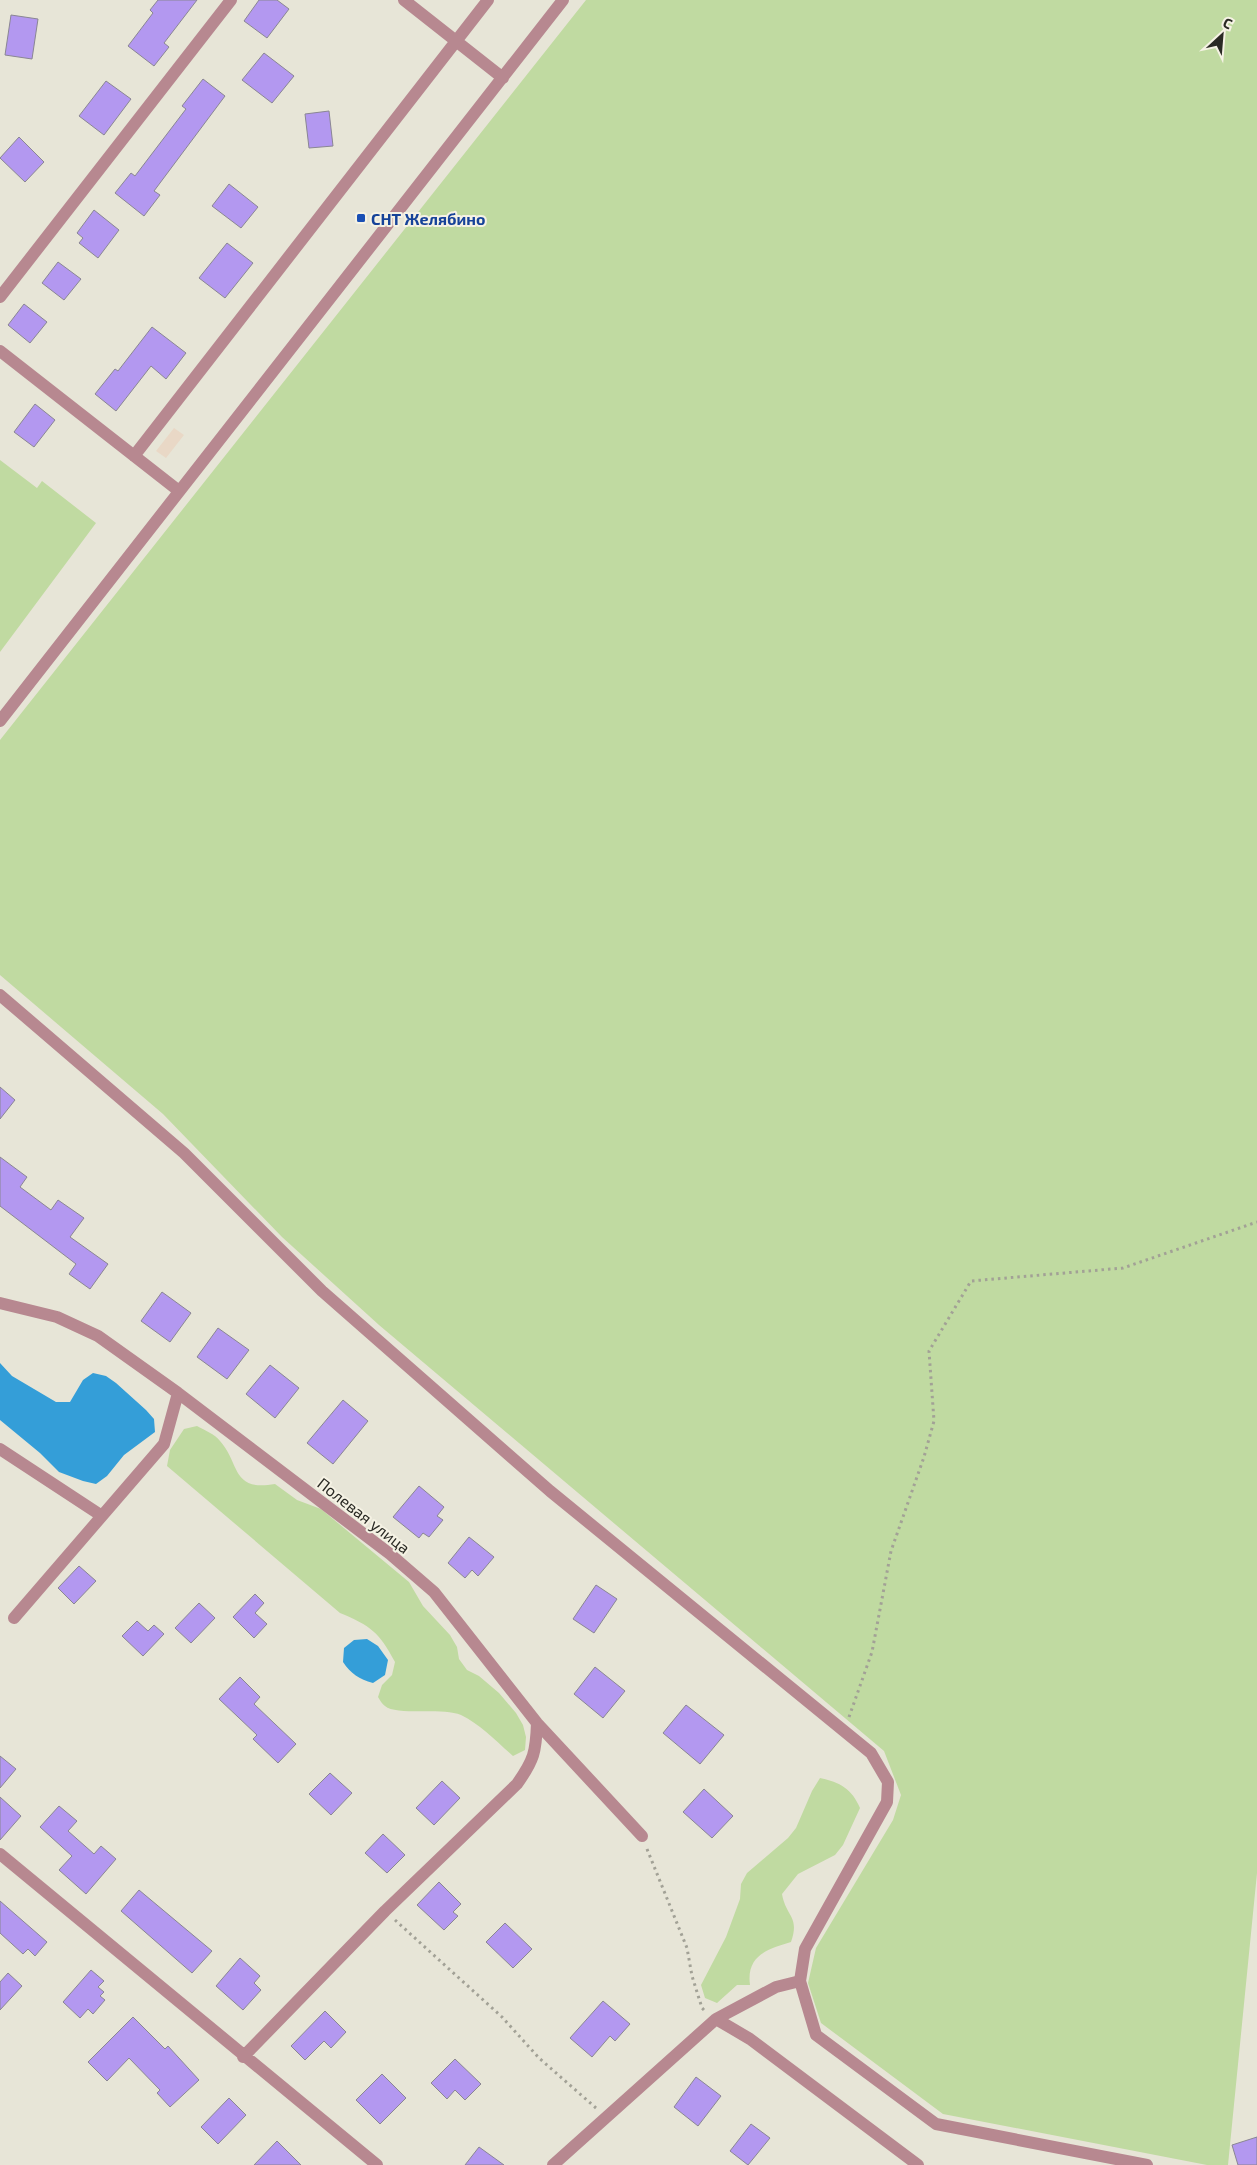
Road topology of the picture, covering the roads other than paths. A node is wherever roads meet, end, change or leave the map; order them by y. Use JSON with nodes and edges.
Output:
{"nodes":[{"id":1,"x":231,"y":0,"type":"edge"},
{"id":2,"x":404,"y":0,"type":"edge"},
{"id":3,"x":488,"y":0,"type":"edge"},
{"id":4,"x":563,"y":0,"type":"edge"},
{"id":5,"x":456,"y":41,"type":"junction"},
{"id":6,"x":503,"y":78,"type":"junction"},
{"id":7,"x":0,"y":297,"type":"edge"},
{"id":8,"x":0,"y":351,"type":"edge"},
{"id":9,"x":134,"y":456,"type":"junction"},
{"id":10,"x":179,"y":491,"type":"junction"},
{"id":11,"x":0,"y":721,"type":"edge"},
{"id":12,"x":0,"y":994,"type":"edge"},
{"id":13,"x":0,"y":1304,"type":"edge"},
{"id":14,"x":178,"y":1393,"type":"junction"},
{"id":15,"x":0,"y":1449,"type":"edge"},
{"id":16,"x":102,"y":1516,"type":"junction"},
{"id":17,"x":14,"y":1618,"type":"dead end"},
{"id":18,"x":537,"y":1723,"type":"junction"},
{"id":19,"x":642,"y":1836,"type":"road end"},
{"id":20,"x":0,"y":1854,"type":"edge"},
{"id":21,"x":800,"y":1981,"type":"junction"},
{"id":22,"x":716,"y":2019,"type":"junction"},
{"id":23,"x":243,"y":2056,"type":"junction"},
{"id":24,"x":377,"y":2165,"type":"edge"},
{"id":25,"x":553,"y":2165,"type":"edge"},
{"id":26,"x":918,"y":2165,"type":"edge"},
{"id":27,"x":1147,"y":2165,"type":"edge"}],
"edges":[{"from":1,"to":7,"type":"street"},
{"from":2,"to":5,"type":"street"},
{"from":3,"to":5,"type":"street"},
{"from":4,"to":6,"type":"street"},
{"from":5,"to":6,"type":"street"},
{"from":5,"to":9,"type":"street"},
{"from":6,"to":10,"type":"street"},
{"from":8,"to":9,"type":"street"},
{"from":9,"to":10,"type":"street"},
{"from":10,"to":11,"type":"street"},
{"from":12,"to":21,"type":"street"},
{"from":13,"to":14,"type":"street","name":"Полевая улица"},
{"from":14,"to":16,"type":"street"},
{"from":14,"to":18,"type":"street","name":"Полевая улица"},
{"from":15,"to":16,"type":"street"},
{"from":16,"to":17,"type":"street"},
{"from":18,"to":19,"type":"street","name":"Полевая улица"},
{"from":18,"to":23,"type":"street"},
{"from":20,"to":23,"type":"street"},
{"from":21,"to":22,"type":"street"},
{"from":21,"to":27,"type":"street"},
{"from":22,"to":25,"type":"street"},
{"from":22,"to":26,"type":"street"},
{"from":23,"to":24,"type":"street"}]}
